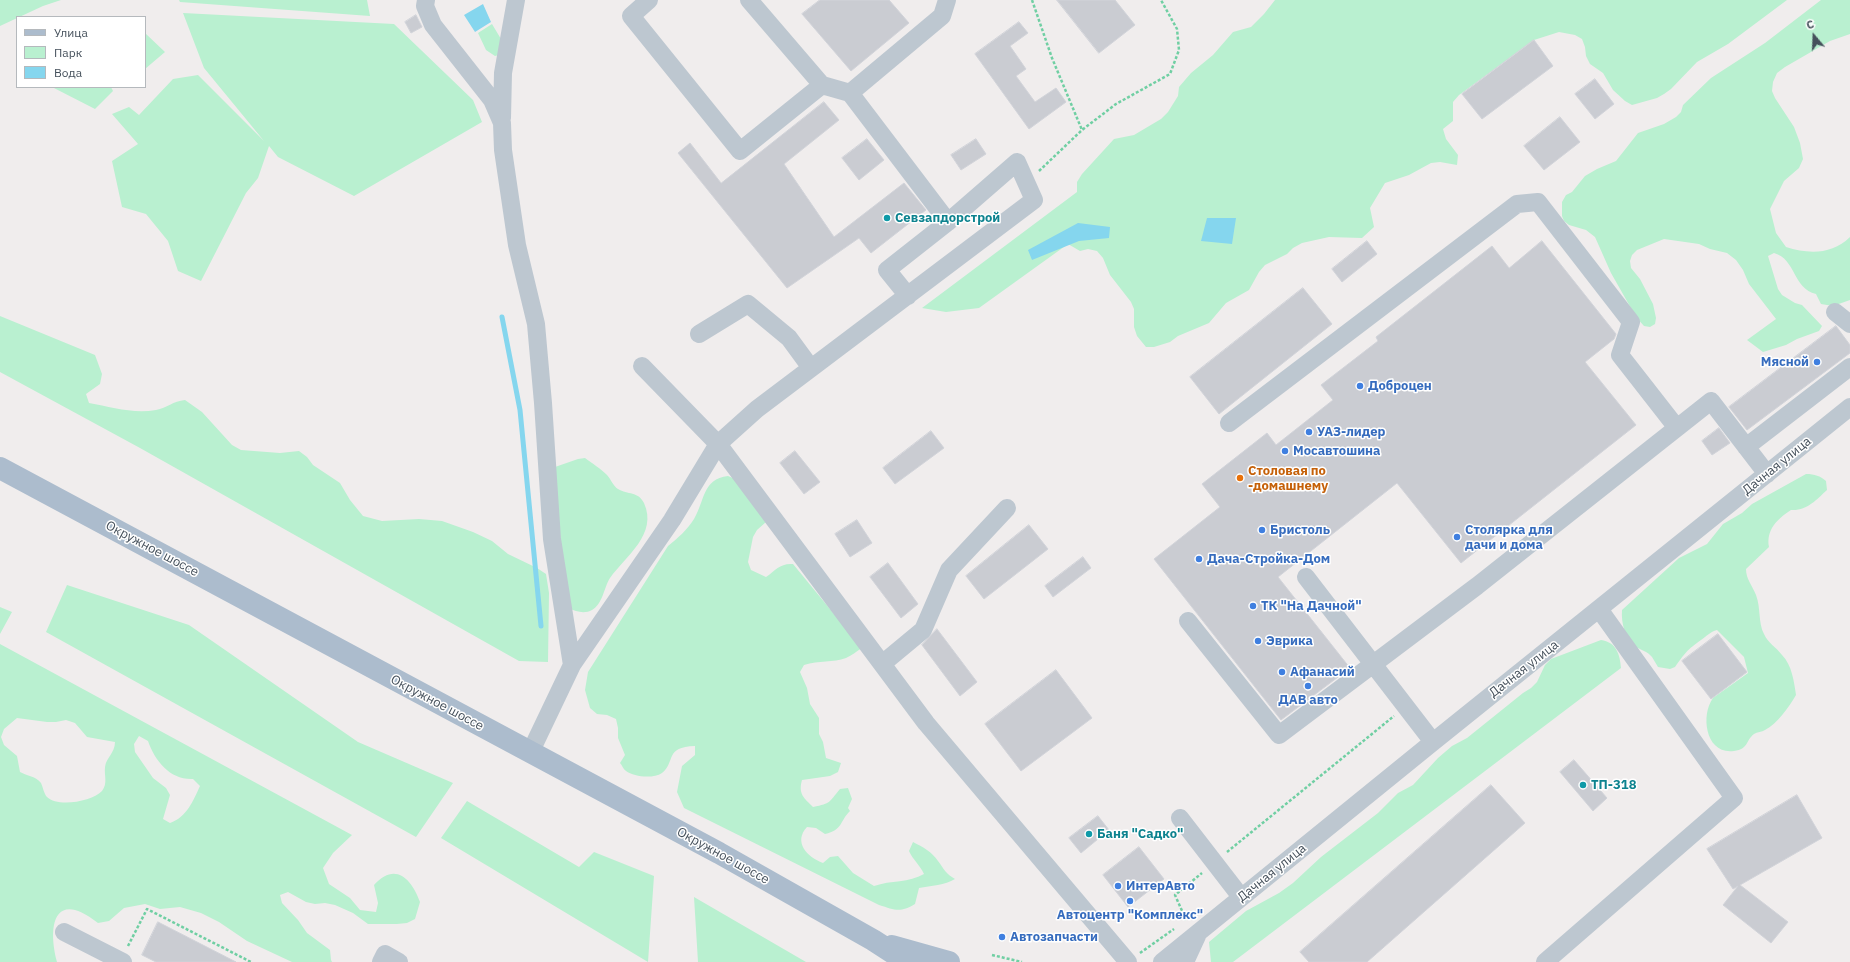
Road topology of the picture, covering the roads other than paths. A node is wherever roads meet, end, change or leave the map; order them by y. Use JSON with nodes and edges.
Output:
{"nodes":[{"id":1,"x":426,"y":0,"type":"edge"},
{"id":2,"x":516,"y":0,"type":"edge"},
{"id":3,"x":650,"y":0,"type":"edge"},
{"id":4,"x":749,"y":0,"type":"edge"},
{"id":5,"x":947,"y":0,"type":"edge"},
{"id":6,"x":822,"y":85,"type":"junction"},
{"id":7,"x":850,"y":93,"type":"junction"},
{"id":8,"x":502,"y":123,"type":"junction"},
{"id":9,"x":948,"y":222,"type":"junction"},
{"id":10,"x":908,"y":296,"type":"junction"},
{"id":11,"x":1835,"y":312,"type":"dead end"},
{"id":12,"x":1850,"y":324,"type":"edge"},
{"id":13,"x":699,"y":334,"type":"dead end"},
{"id":14,"x":642,"y":366,"type":"dead end"},
{"id":15,"x":1850,"y":367,"type":"edge"},
{"id":16,"x":811,"y":368,"type":"junction"},
{"id":17,"x":1850,"y":407,"type":"edge"},
{"id":18,"x":1229,"y":423,"type":"dead end"},
{"id":19,"x":1677,"y":428,"type":"junction"},
{"id":20,"x":718,"y":444,"type":"junction"},
{"id":21,"x":1746,"y":447,"type":"junction"},
{"id":22,"x":0,"y":468,"type":"edge"},
{"id":23,"x":1767,"y":474,"type":"junction"},
{"id":24,"x":1007,"y":508,"type":"dead end"},
{"id":25,"x":1306,"y":577,"type":"dead end"},
{"id":26,"x":1599,"y":609,"type":"junction"},
{"id":27,"x":1188,"y":621,"type":"dead end"},
{"id":28,"x":1373,"y":663,"type":"junction"},
{"id":29,"x":882,"y":664,"type":"junction"},
{"id":30,"x":572,"y":665,"type":"junction"},
{"id":31,"x":1433,"y":742,"type":"junction"},
{"id":32,"x":530,"y":753,"type":"junction"},
{"id":33,"x":1180,"y":818,"type":"dead end"},
{"id":34,"x":1241,"y":897,"type":"junction"},
{"id":35,"x":64,"y":932,"type":"dead end"},
{"id":36,"x":1199,"y":932,"type":"junction"},
{"id":37,"x":873,"y":940,"type":"junction"},
{"id":38,"x":121,"y":962,"type":"edge"},
{"id":39,"x":381,"y":962,"type":"edge"},
{"id":40,"x":399,"y":962,"type":"edge"},
{"id":41,"x":907,"y":962,"type":"edge"},
{"id":42,"x":949,"y":962,"type":"edge"},
{"id":43,"x":1128,"y":962,"type":"edge"},
{"id":44,"x":1162,"y":962,"type":"edge"},
{"id":45,"x":1185,"y":962,"type":"edge"},
{"id":46,"x":1546,"y":962,"type":"edge"}],
"edges":[{"from":1,"to":8,"type":"street"},
{"from":2,"to":8,"type":"street"},
{"from":3,"to":6,"type":"street"},
{"from":4,"to":6,"type":"street"},
{"from":5,"to":7,"type":"street"},
{"from":6,"to":7,"type":"street"},
{"from":7,"to":9,"type":"street"},
{"from":8,"to":30,"type":"street"},
{"from":9,"to":10,"type":"street"},
{"from":9,"to":10,"type":"street"},
{"from":10,"to":16,"type":"street"},
{"from":11,"to":12,"type":"street"},
{"from":13,"to":16,"type":"street"},
{"from":14,"to":20,"type":"street"},
{"from":15,"to":21,"type":"street"},
{"from":16,"to":20,"type":"street"},
{"from":17,"to":23,"type":"street","name":"Дачная улица"},
{"from":18,"to":19,"type":"street"},
{"from":19,"to":21,"type":"street"},
{"from":19,"to":28,"type":"street"},
{"from":20,"to":29,"type":"street"},
{"from":20,"to":30,"type":"street"},
{"from":21,"to":23,"type":"street"},
{"from":22,"to":32,"type":"main road","name":"Окружное шоссе"},
{"from":23,"to":26,"type":"street","name":"Дачная улица"},
{"from":24,"to":29,"type":"street"},
{"from":25,"to":28,"type":"street"},
{"from":26,"to":31,"type":"street","name":"Дачная улица"},
{"from":26,"to":46,"type":"street"},
{"from":27,"to":28,"type":"street"},
{"from":28,"to":31,"type":"street"},
{"from":29,"to":43,"type":"street"},
{"from":30,"to":32,"type":"street"},
{"from":31,"to":34,"type":"street","name":"Дачная улица"},
{"from":32,"to":37,"type":"main road","name":"Окружное шоссе"},
{"from":33,"to":34,"type":"street"},
{"from":34,"to":36,"type":"street","name":"Дачная улица"},
{"from":35,"to":38,"type":"street"},
{"from":36,"to":44,"type":"street","name":"Дачная улица"},
{"from":36,"to":45,"type":"street","name":"Дачная улица"},
{"from":37,"to":41,"type":"main road","name":"Окружное шоссе"},
{"from":37,"to":42,"type":"main road","name":"Окружное шоссе"},
{"from":39,"to":40,"type":"street"}]}
